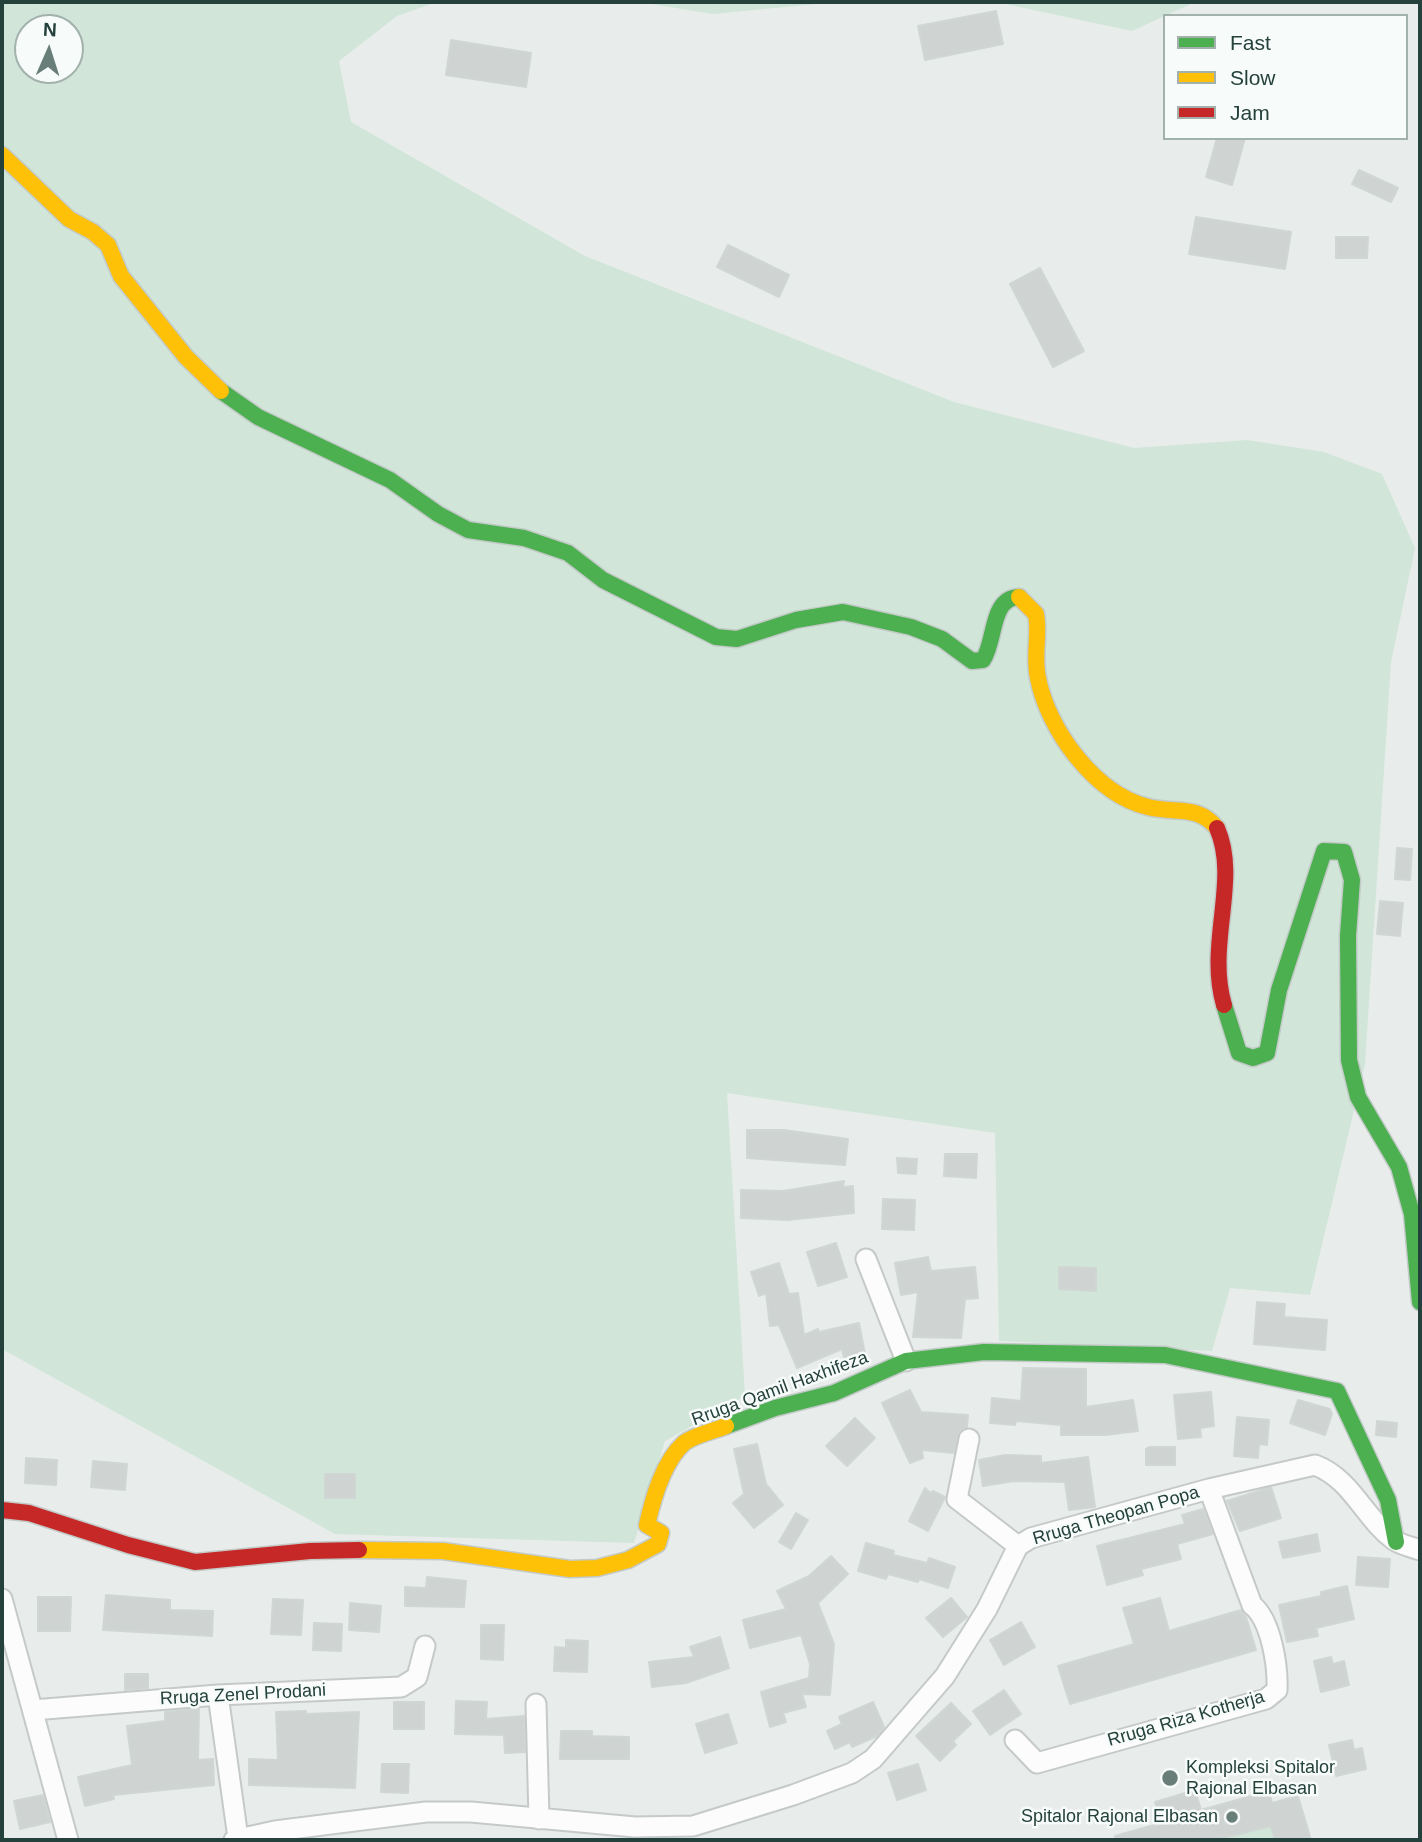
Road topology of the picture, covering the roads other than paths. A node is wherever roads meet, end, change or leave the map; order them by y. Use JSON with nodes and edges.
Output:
{"nodes":[{"id":1,"x":2,"y":155,"type":"edge"},
{"id":2,"x":866,"y":1259,"type":"dead end"},
{"id":3,"x":1420,"y":1302,"type":"edge"},
{"id":4,"x":906,"y":1361,"type":"junction"},
{"id":5,"x":969,"y":1439,"type":"dead end"},
{"id":6,"x":1209,"y":1489,"type":"junction"},
{"id":7,"x":2,"y":1510,"type":"edge"},
{"id":8,"x":1396,"y":1542,"type":"junction"},
{"id":9,"x":1017,"y":1546,"type":"junction"},
{"id":10,"x":1420,"y":1550,"type":"edge"},
{"id":11,"x":2,"y":1599,"type":"edge"},
{"id":12,"x":425,"y":1646,"type":"dead end"},
{"id":13,"x":218,"y":1695,"type":"junction"},
{"id":14,"x":536,"y":1704,"type":"dead end"},
{"id":15,"x":33,"y":1710,"type":"junction"},
{"id":16,"x":1015,"y":1740,"type":"dead end"},
{"id":17,"x":539,"y":1819,"type":"junction"},
{"id":18,"x":236,"y":1839,"type":"edge"},
{"id":19,"x":68,"y":1840,"type":"edge"}],
"edges":[{"from":1,"to":3,"type":"street"},
{"from":2,"to":4,"type":"street"},
{"from":4,"to":7,"type":"street","name":"Rruga Qamil Haxhifeza"},
{"from":4,"to":8,"type":"street","name":"Rruga Qamil Haxhifeza"},
{"from":5,"to":9,"type":"street"},
{"from":6,"to":8,"type":"street","name":"Rruga Theopan Popa"},
{"from":6,"to":9,"type":"street","name":"Rruga Theopan Popa"},
{"from":6,"to":16,"type":"street","name":"Rruga Riza Kotherja"},
{"from":8,"to":10,"type":"street"},
{"from":9,"to":17,"type":"street","name":"Rruga Theopan Popa"},
{"from":11,"to":15,"type":"street"},
{"from":12,"to":13,"type":"street","name":"Rruga Zenel Prodani"},
{"from":13,"to":15,"type":"street","name":"Rruga Zenel Prodani"},
{"from":13,"to":18,"type":"street"},
{"from":14,"to":17,"type":"street"},
{"from":15,"to":19,"type":"street"},
{"from":17,"to":18,"type":"street","name":"Rruga Theopan Popa"}]}
